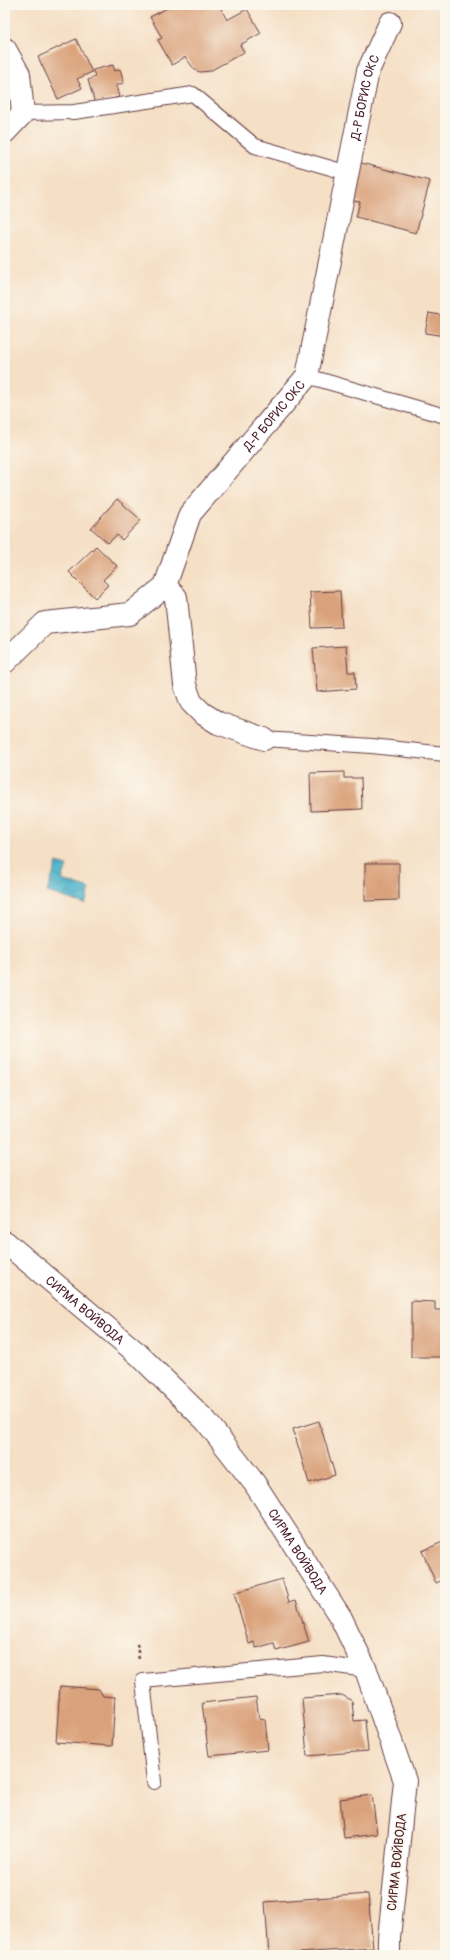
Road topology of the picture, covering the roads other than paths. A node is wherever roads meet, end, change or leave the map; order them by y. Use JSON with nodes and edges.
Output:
{"nodes":[{"id":1,"x":390,"y":22,"type":"dead end"},
{"id":2,"x":5,"y":49,"type":"edge"},
{"id":3,"x":22,"y":113,"type":"junction"},
{"id":4,"x":5,"y":132,"type":"edge"},
{"id":5,"x":348,"y":173,"type":"junction"},
{"id":6,"x":307,"y":376,"type":"junction"},
{"id":7,"x":445,"y":416,"type":"edge"},
{"id":8,"x":165,"y":586,"type":"junction"},
{"id":9,"x":5,"y":662,"type":"edge"},
{"id":10,"x":264,"y":738,"type":"joint"},
{"id":11,"x":445,"y":754,"type":"edge"},
{"id":12,"x":5,"y":1242,"type":"edge"},
{"id":13,"x":366,"y":1670,"type":"junction"},
{"id":14,"x":154,"y":1782,"type":"dead end"},
{"id":15,"x":390,"y":1955,"type":"edge"}],
"edges":[{"from":1,"to":5,"type":"street","name":"Д-Р БОРИС ОКС"},
{"from":2,"to":3,"type":"street"},
{"from":3,"to":4,"type":"street"},
{"from":3,"to":5,"type":"lane"},
{"from":5,"to":6,"type":"street","name":"Д-Р БОРИС ОКС"},
{"from":6,"to":7,"type":"lane"},
{"from":6,"to":8,"type":"street","name":"Д-Р БОРИС ОКС"},
{"from":8,"to":9,"type":"street"},
{"from":8,"to":10,"type":"street"},
{"from":10,"to":11,"type":"lane"},
{"from":12,"to":13,"type":"street","name":"СИРМА ВОЙВОДА"},
{"from":13,"to":14,"type":"lane"},
{"from":13,"to":15,"type":"street","name":"СИРМА ВОЙВОДА"}]}
